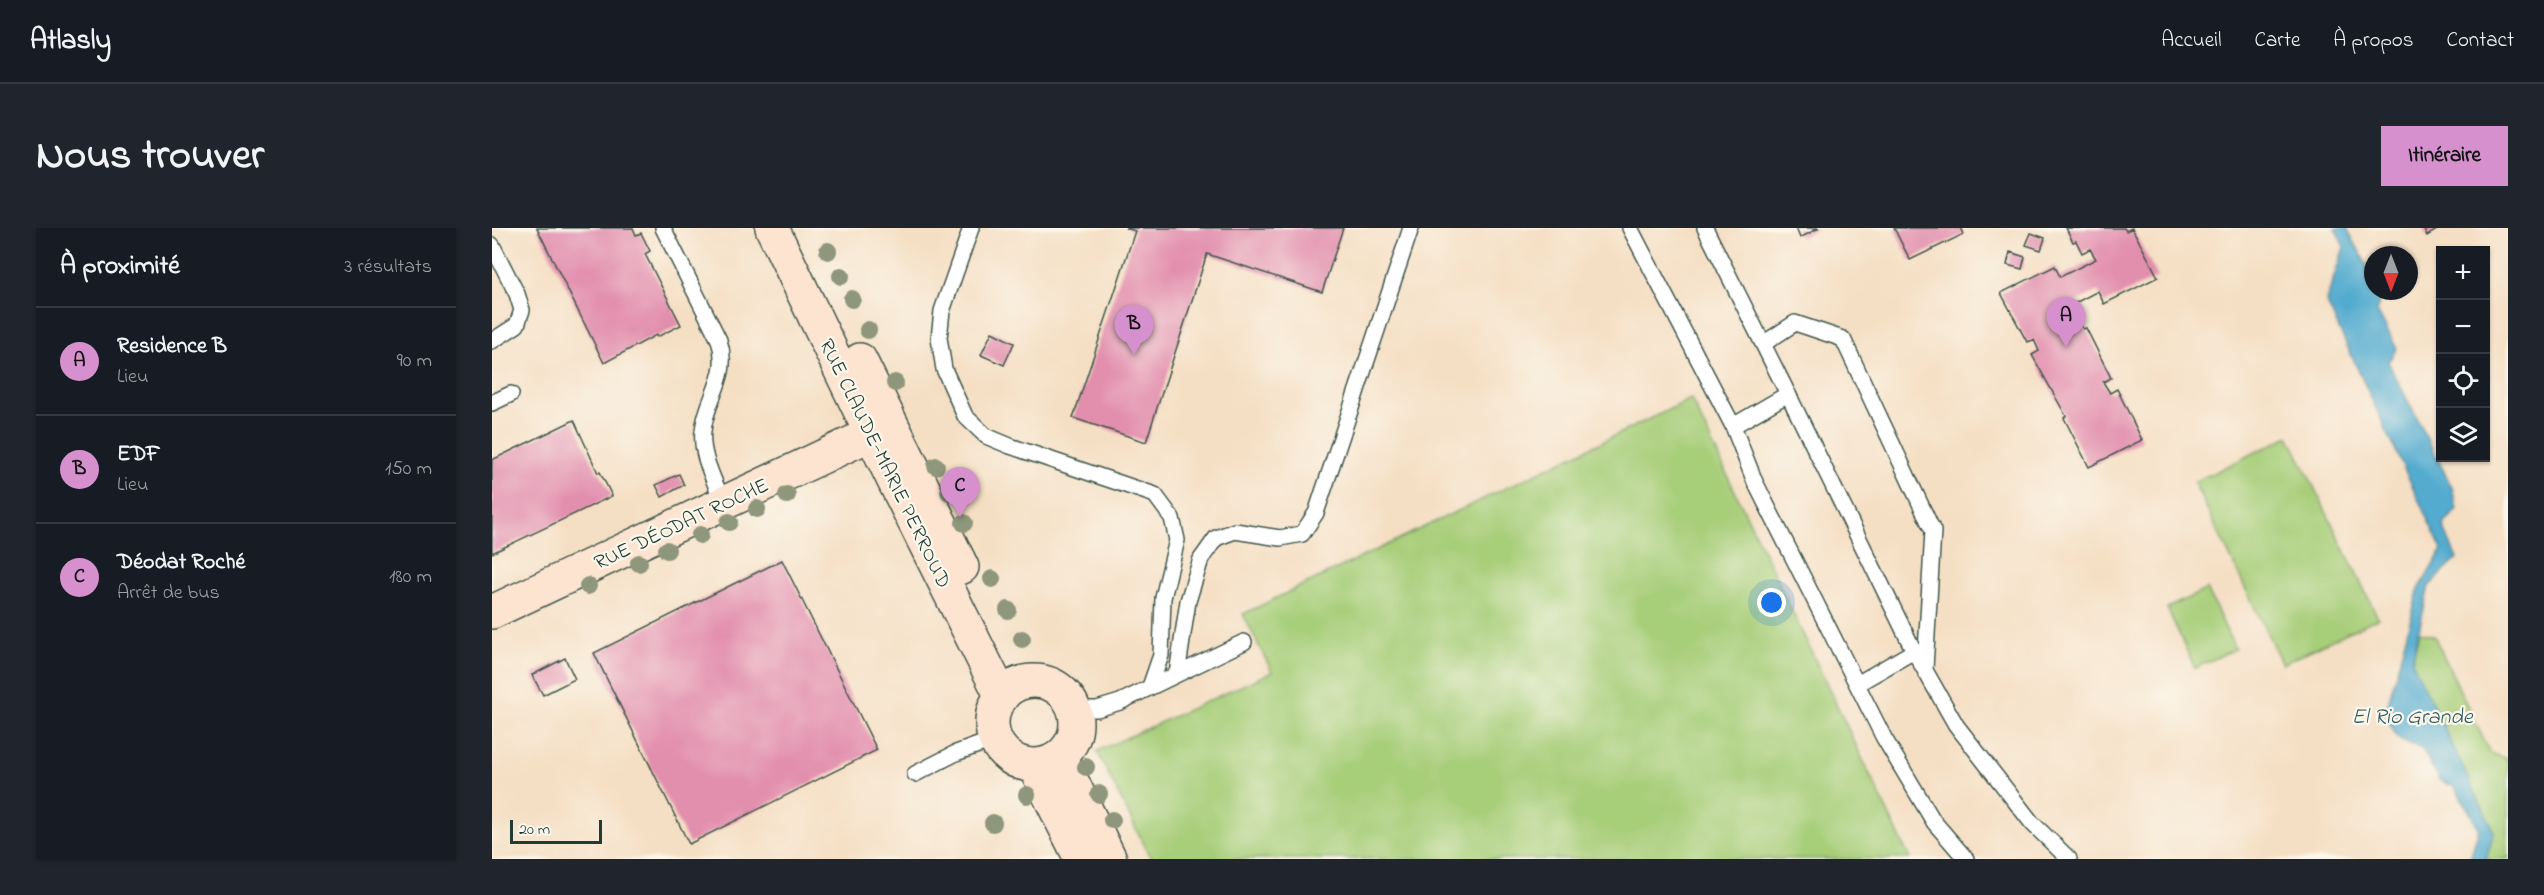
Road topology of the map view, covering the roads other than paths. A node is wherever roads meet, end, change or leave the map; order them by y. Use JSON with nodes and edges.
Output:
{"nodes":[{"id":1,"x":663,"y":228,"type":"edge"},
{"id":2,"x":772,"y":228,"type":"edge"},
{"id":3,"x":795,"y":228,"type":"edge"},
{"id":4,"x":971,"y":228,"type":"edge"},
{"id":5,"x":1411,"y":228,"type":"edge"},
{"id":6,"x":1630,"y":228,"type":"edge"},
{"id":7,"x":1705,"y":228,"type":"edge"},
{"id":8,"x":492,"y":245,"type":"edge"},
{"id":9,"x":492,"y":341,"type":"edge"},
{"id":10,"x":1763,"y":344,"type":"junction"},
{"id":11,"x":511,"y":394,"type":"dead end"},
{"id":12,"x":1788,"y":394,"type":"junction"},
{"id":13,"x":492,"y":403,"type":"edge"},
{"id":14,"x":1733,"y":426,"type":"junction"},
{"id":15,"x":871,"y":434,"type":"junction"},
{"id":16,"x":723,"y":503,"type":"junction"},
{"id":17,"x":492,"y":612,"type":"edge"},
{"id":18,"x":1244,"y":642,"type":"dead end"},
{"id":19,"x":1914,"y":651,"type":"junction"},
{"id":20,"x":1925,"y":669,"type":"junction"},
{"id":21,"x":1177,"y":674,"type":"junction"},
{"id":22,"x":1857,"y":684,"type":"junction"},
{"id":23,"x":1150,"y":687,"type":"junction"},
{"id":24,"x":1011,"y":690,"type":"junction"},
{"id":25,"x":1074,"y":709,"type":"junction"},
{"id":26,"x":995,"y":739,"type":"junction"},
{"id":27,"x":1047,"y":761,"type":"junction"},
{"id":28,"x":915,"y":774,"type":"dead end"},
{"id":29,"x":1081,"y":859,"type":"edge"},
{"id":30,"x":1110,"y":859,"type":"edge"},
{"id":31,"x":1966,"y":859,"type":"edge"},
{"id":32,"x":2069,"y":859,"type":"edge"}],
"edges":[{"from":1,"to":16,"type":"lane"},
{"from":2,"to":15,"type":"street","name":"RUE CLAUDE-MARIE PERROUD"},
{"from":3,"to":24,"type":"street","name":"RUE CLAUDE-MARIE PERROUD"},
{"from":4,"to":23,"type":"lane"},
{"from":5,"to":21,"type":"lane"},
{"from":6,"to":14,"type":"lane"},
{"from":7,"to":10,"type":"lane"},
{"from":8,"to":9,"type":"lane"},
{"from":10,"to":12,"type":"lane"},
{"from":10,"to":20,"type":"lane"},
{"from":11,"to":13,"type":"lane"},
{"from":12,"to":14,"type":"lane"},
{"from":12,"to":19,"type":"lane"},
{"from":14,"to":22,"type":"lane"},
{"from":15,"to":16,"type":"street","name":"RUE DÉODAT ROCHE"},
{"from":15,"to":24,"type":"street","name":"RUE CLAUDE-MARIE PERROUD"},
{"from":16,"to":17,"type":"street","name":"RUE DÉODAT ROCHE"},
{"from":18,"to":21,"type":"lane"},
{"from":19,"to":20,"type":"lane"},
{"from":19,"to":22,"type":"lane"},
{"from":20,"to":32,"type":"lane"},
{"from":21,"to":23,"type":"lane"},
{"from":22,"to":31,"type":"lane"},
{"from":23,"to":25,"type":"lane"},
{"from":24,"to":25,"type":"street"},
{"from":24,"to":26,"type":"street"},
{"from":25,"to":27,"type":"street"},
{"from":26,"to":27,"type":"street"},
{"from":26,"to":28,"type":"lane"},
{"from":27,"to":29,"type":"street"},
{"from":27,"to":30,"type":"street"}]}
